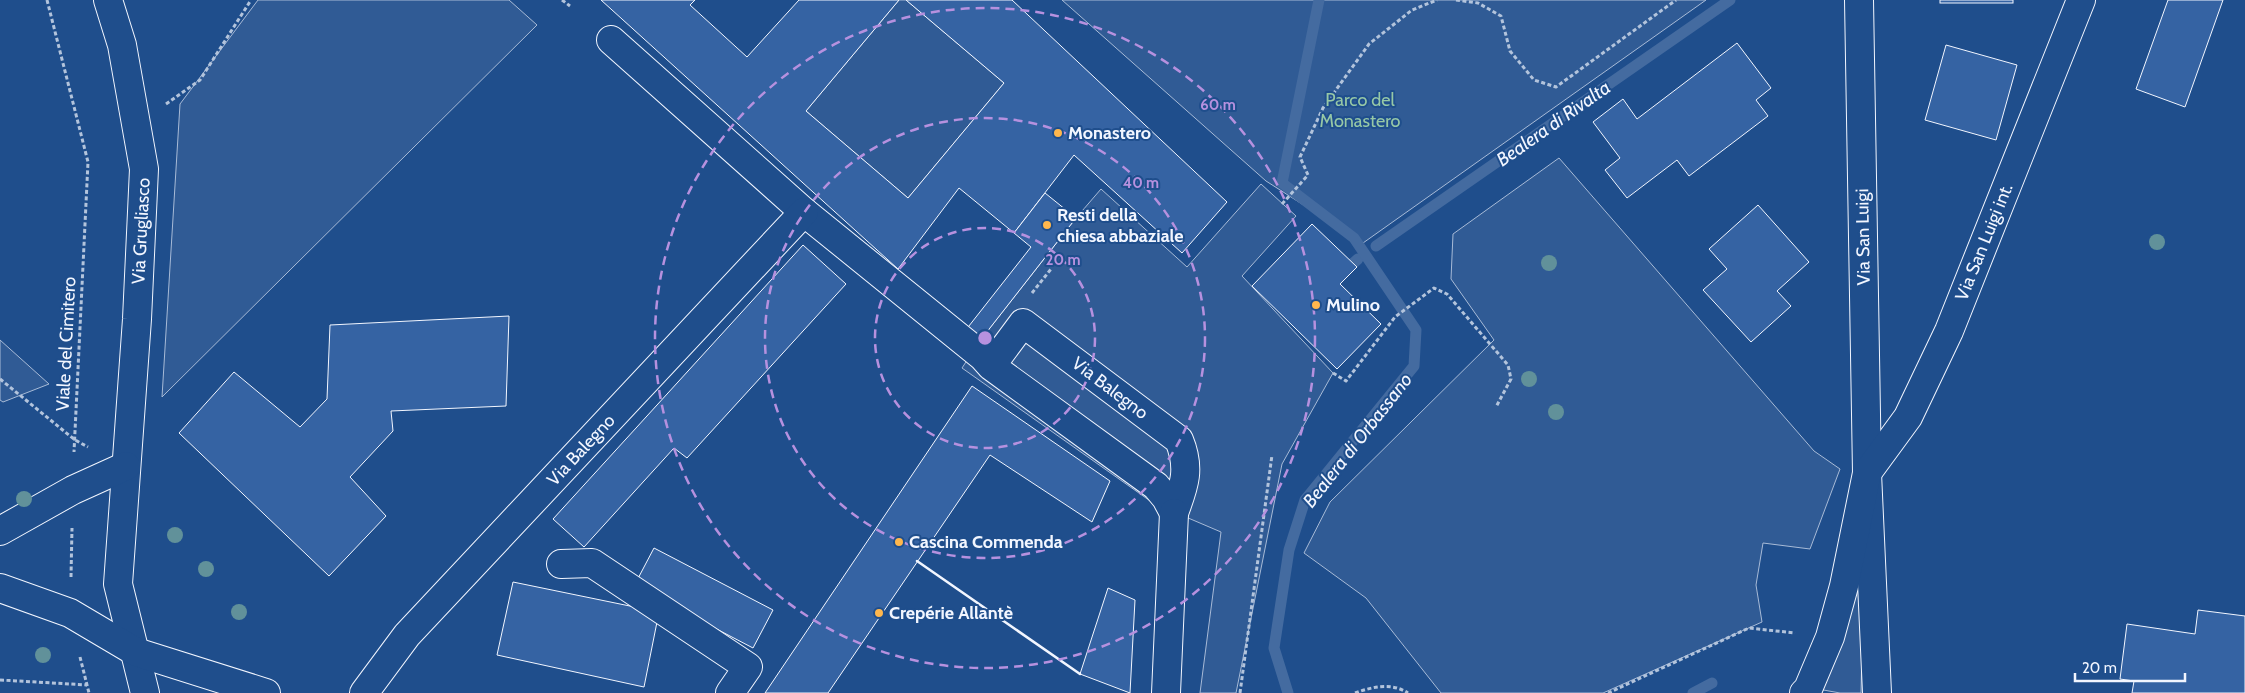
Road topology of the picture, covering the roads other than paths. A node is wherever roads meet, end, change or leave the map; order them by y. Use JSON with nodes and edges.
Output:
{"nodes":[{"id":1,"x":108,"y":0,"type":"edge"},
{"id":2,"x":1859,"y":0,"type":"edge"},
{"id":3,"x":2081,"y":0,"type":"edge"},
{"id":4,"x":611,"y":40,"type":"dead end"},
{"id":5,"x":804,"y":212,"type":"junction"},
{"id":6,"x":991,"y":366,"type":"junction"},
{"id":7,"x":126,"y":466,"type":"junction"},
{"id":8,"x":1867,"y":473,"type":"junction"},
{"id":9,"x":1174,"y":513,"type":"junction"},
{"id":10,"x":0,"y":531,"type":"edge"},
{"id":11,"x":562,"y":564,"type":"dead end"},
{"id":12,"x":0,"y":588,"type":"edge"},
{"id":13,"x":136,"y":652,"type":"junction"},
{"id":14,"x":258,"y":692,"type":"edge"},
{"id":15,"x":144,"y":693,"type":"edge"},
{"id":16,"x":364,"y":693,"type":"edge"},
{"id":17,"x":730,"y":693,"type":"edge"},
{"id":18,"x":1166,"y":693,"type":"edge"},
{"id":19,"x":1804,"y":693,"type":"edge"},
{"id":20,"x":1877,"y":693,"type":"edge"}],
"edges":[{"from":1,"to":7,"type":"street","name":"Via Grugliasco"},
{"from":2,"to":8,"type":"street","name":"Via San Luigi"},
{"from":3,"to":8,"type":"street","name":"Via San Luigi int."},
{"from":4,"to":5,"type":"street"},
{"from":5,"to":6,"type":"street"},
{"from":5,"to":16,"type":"street","name":"Via Balegno"},
{"from":6,"to":9,"type":"street"},
{"from":6,"to":9,"type":"street","name":"Via Balegno"},
{"from":7,"to":10,"type":"street"},
{"from":7,"to":13,"type":"street","name":"Via Grugliasco"},
{"from":8,"to":19,"type":"street","name":"Via San Luigi"},
{"from":8,"to":20,"type":"street","name":"Via San Luigi"},
{"from":9,"to":18,"type":"street","name":"Via Balegno"},
{"from":11,"to":17,"type":"street"},
{"from":12,"to":13,"type":"street"},
{"from":13,"to":14,"type":"street"},
{"from":13,"to":15,"type":"street","name":"Via Grugliasco"}]}
